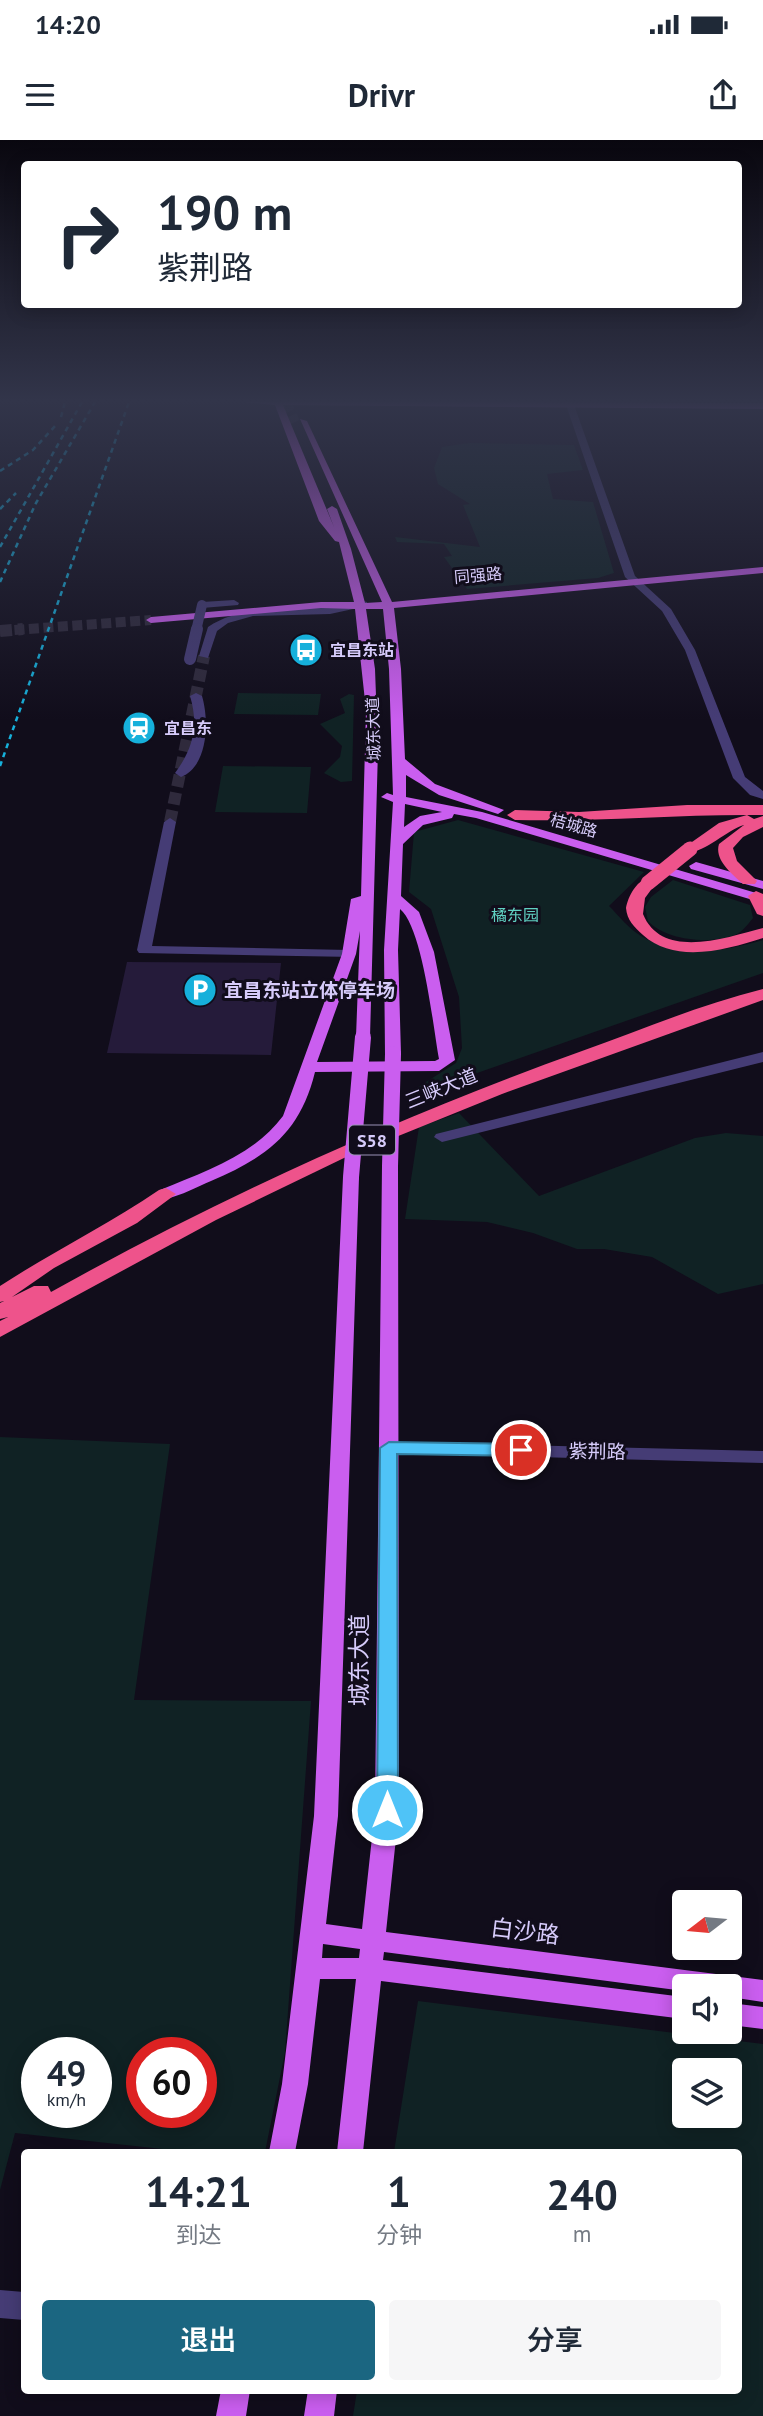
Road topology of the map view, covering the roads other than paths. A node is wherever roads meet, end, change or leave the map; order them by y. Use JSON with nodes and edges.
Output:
{"nodes":[{"id":1,"x":319,"y":508,"type":"edge"},
{"id":2,"x":332,"y":508,"type":"edge"},
{"id":3,"x":344,"y":508,"type":"edge"},
{"id":4,"x":355,"y":508,"type":"edge"},
{"id":5,"x":611,"y":508,"type":"edge"},
{"id":6,"x":365,"y":549,"type":"junction"},
{"id":7,"x":348,"y":551,"type":"junction"},
{"id":8,"x":763,"y":568,"type":"edge"},
{"id":9,"x":636,"y":579,"type":"junction"},
{"id":10,"x":388,"y":602,"type":"junction"},
{"id":11,"x":234,"y":603,"type":"dead end"},
{"id":12,"x":363,"y":604,"type":"junction"},
{"id":13,"x":151,"y":620,"type":"tunnel mouth"},
{"id":14,"x":204,"y":656,"type":"tunnel mouth"},
{"id":15,"x":190,"y":659,"type":"tunnel mouth"},
{"id":16,"x":196,"y":696,"type":"dead end"},
{"id":17,"x":399,"y":760,"type":"junction"},
{"id":18,"x":181,"y":773,"type":"dead end"},
{"id":19,"x":373,"y":789,"type":"junction"},
{"id":20,"x":399,"y":794,"type":"junction"},
{"id":21,"x":763,"y":795,"type":"edge"},
{"id":22,"x":763,"y":810,"type":"edge"},
{"id":23,"x":478,"y":815,"type":"junction"},
{"id":24,"x":515,"y":815,"type":"junction"},
{"id":25,"x":763,"y":819,"type":"edge"},
{"id":26,"x":170,"y":822,"type":"tunnel mouth"},
{"id":27,"x":370,"y":823,"type":"junction"},
{"id":28,"x":397,"y":844,"type":"junction"},
{"id":29,"x":651,"y":884,"type":"junction"},
{"id":30,"x":759,"y":894,"type":"edge"},
{"id":31,"x":395,"y":898,"type":"junction"},
{"id":32,"x":763,"y":921,"type":"edge"},
{"id":33,"x":763,"y":933,"type":"edge"},
{"id":34,"x":349,"y":954,"type":"junction"},
{"id":35,"x":763,"y":982,"type":"edge"},
{"id":36,"x":763,"y":994,"type":"edge"},
{"id":37,"x":763,"y":1057,"type":"edge"},
{"id":38,"x":308,"y":1067,"type":"junction"},
{"id":39,"x":442,"y":1137,"type":"dead end"},
{"id":40,"x":166,"y":1194,"type":"joint"},
{"id":41,"x":0,"y":1296,"type":"edge"},
{"id":42,"x":0,"y":1312,"type":"edge"},
{"id":43,"x":0,"y":1330,"type":"edge"},
{"id":44,"x":389,"y":1448,"type":"junction"},
{"id":45,"x":763,"y":1457,"type":"edge"},
{"id":46,"x":315,"y":1933,"type":"junction"},
{"id":47,"x":374,"y":1940,"type":"junction"},
{"id":48,"x":310,"y":1968,"type":"junction"},
{"id":49,"x":370,"y":1969,"type":"junction"},
{"id":50,"x":672,"y":1979,"type":"edge"},
{"id":51,"x":742,"y":1988,"type":"edge"},
{"id":52,"x":763,"y":1991,"type":"edge"},
{"id":53,"x":672,"y":2007,"type":"edge"},
{"id":54,"x":742,"y":2015,"type":"edge"},
{"id":55,"x":763,"y":2018,"type":"edge"},
{"id":56,"x":283,"y":2149,"type":"edge"},
{"id":57,"x":350,"y":2149,"type":"edge"},
{"id":58,"x":0,"y":2304,"type":"edge"},
{"id":59,"x":21,"y":2306,"type":"edge"},
{"id":60,"x":235,"y":2394,"type":"edge"},
{"id":61,"x":323,"y":2394,"type":"edge"},
{"id":62,"x":232,"y":2416,"type":"edge"},
{"id":63,"x":319,"y":2416,"type":"edge"}],
"edges":[{"from":1,"to":7,"type":"main road"},
{"from":2,"to":7,"type":"main road","name":"城东大道"},
{"from":3,"to":6,"type":"main road","name":"城东大道"},
{"from":4,"to":6,"type":"main road"},
{"from":5,"to":9,"type":"street"},
{"from":6,"to":10,"type":"main road","name":"城东大道"},
{"from":7,"to":12,"type":"main road","name":"城东大道"},
{"from":8,"to":9,"type":"main road","name":"同强路"},
{"from":9,"to":10,"type":"main road","name":"同强路"},
{"from":9,"to":21,"type":"street"},
{"from":10,"to":12,"type":"main road","name":"同强路"},
{"from":10,"to":17,"type":"main road","name":"城东大道"},
{"from":11,"to":15,"type":"street","bridge":true},
{"from":12,"to":13,"type":"main road","name":"同强路"},
{"from":12,"to":14,"type":"street"},
{"from":12,"to":19,"type":"main road","name":"城东大道"},
{"from":16,"to":18,"type":"street"},
{"from":17,"to":20,"type":"main road","name":"城东大道"},
{"from":17,"to":24,"type":"main road"},
{"from":19,"to":20,"type":"main road","name":"桔城路"},
{"from":19,"to":27,"type":"main road","name":"城东大道"},
{"from":20,"to":23,"type":"main road","name":"桔城路"},
{"from":20,"to":24,"type":"main road","name":"桔城路"},
{"from":20,"to":28,"type":"main road","name":"城东大道"},
{"from":22,"to":24,"type":"highway"},
{"from":23,"to":28,"type":"main road"},
{"from":23,"to":30,"type":"main road","name":"桔城路"},
{"from":24,"to":30,"type":"main road","name":"桔城路"},
{"from":25,"to":29,"type":"highway","bridge":true},
{"from":25,"to":30,"type":"highway"},
{"from":26,"to":34,"type":"street"},
{"from":27,"to":34,"type":"main road"},
{"from":27,"to":46,"type":"main road","name":"城东大道","bridge":true},
{"from":28,"to":31,"type":"main road","name":"城东大道"},
{"from":29,"to":32,"type":"highway"},
{"from":29,"to":33,"type":"highway"},
{"from":31,"to":38,"type":"main road"},
{"from":31,"to":44,"type":"main road","name":"城东大道","bridge":true},
{"from":34,"to":38,"type":"main road"},
{"from":35,"to":42,"type":"highway","name":"三峡大道","number":"S58"},
{"from":36,"to":43,"type":"highway","name":"三峡大道","number":"S58"},
{"from":37,"to":39,"type":"street"},
{"from":38,"to":40,"type":"main road"},
{"from":40,"to":41,"type":"highway"},
{"from":44,"to":45,"type":"street","name":"紫荆路"},
{"from":44,"to":47,"type":"main road","name":"城东大道"},
{"from":46,"to":47,"type":"main road","name":"白沙路"},
{"from":46,"to":48,"type":"main road","name":"城东大道"},
{"from":47,"to":49,"type":"main road","name":"城东大道"},
{"from":47,"to":50,"type":"main road","name":"白沙路"},
{"from":48,"to":49,"type":"main road"},
{"from":48,"to":56,"type":"main road","name":"城东大道"},
{"from":49,"to":53,"type":"main road"},
{"from":49,"to":57,"type":"main road","name":"城东大道"},
{"from":51,"to":52,"type":"main road","name":"白沙路"},
{"from":54,"to":55,"type":"main road"},
{"from":58,"to":59,"type":"street"},
{"from":60,"to":62,"type":"main road"},
{"from":61,"to":63,"type":"main road"}]}
